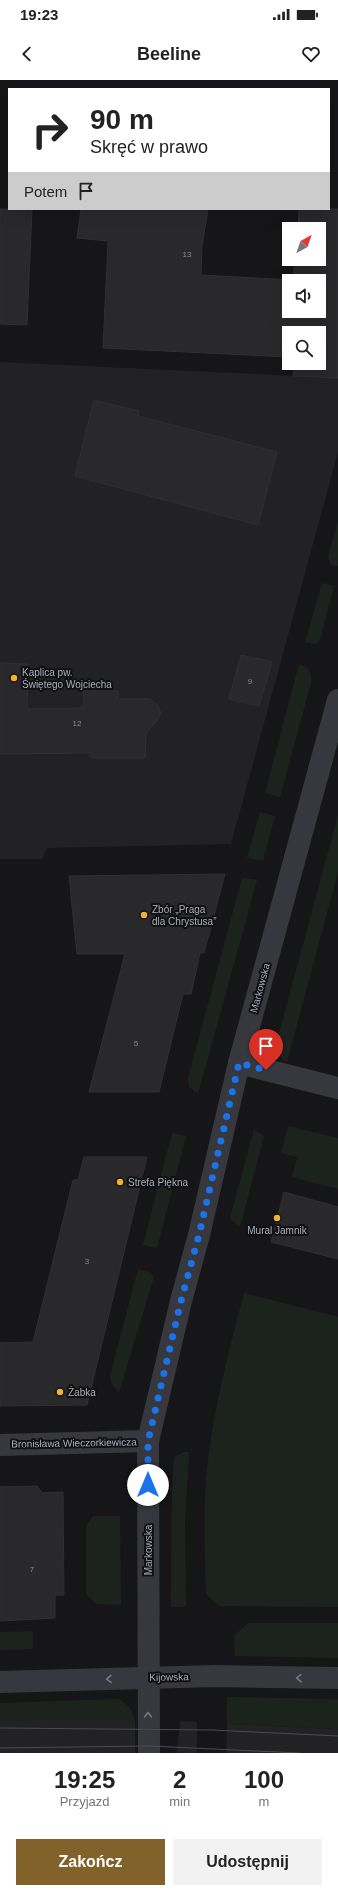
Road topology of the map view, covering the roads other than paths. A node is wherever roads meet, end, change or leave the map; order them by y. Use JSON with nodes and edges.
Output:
{"nodes":[{"id":1,"x":338,"y":700,"type":"edge"},
{"id":2,"x":239,"y":1063,"type":"junction"},
{"id":3,"x":338,"y":1088,"type":"edge"},
{"id":4,"x":148,"y":1441,"type":"junction"},
{"id":5,"x":0,"y":1445,"type":"edge"},
{"id":6,"x":148,"y":1677,"type":"junction"},
{"id":7,"x":338,"y":1678,"type":"edge"},
{"id":8,"x":0,"y":1682,"type":"edge"},
{"id":9,"x":149,"y":1753,"type":"edge"}],
"edges":[{"from":1,"to":2,"type":"street","name":"Markowska"},
{"from":2,"to":3,"type":"street"},
{"from":2,"to":4,"type":"street","name":"Markowska"},
{"from":4,"to":5,"type":"street","name":"Bronisława Wieczorkiewicza"},
{"from":4,"to":6,"type":"street","name":"Markowska"},
{"from":7,"to":6,"type":"street","name":"Kijowska","one_way":true},
{"from":6,"to":8,"type":"street","name":"Kijowska","one_way":true},
{"from":9,"to":6,"type":"street","name":"Markowska","one_way":true}]}
